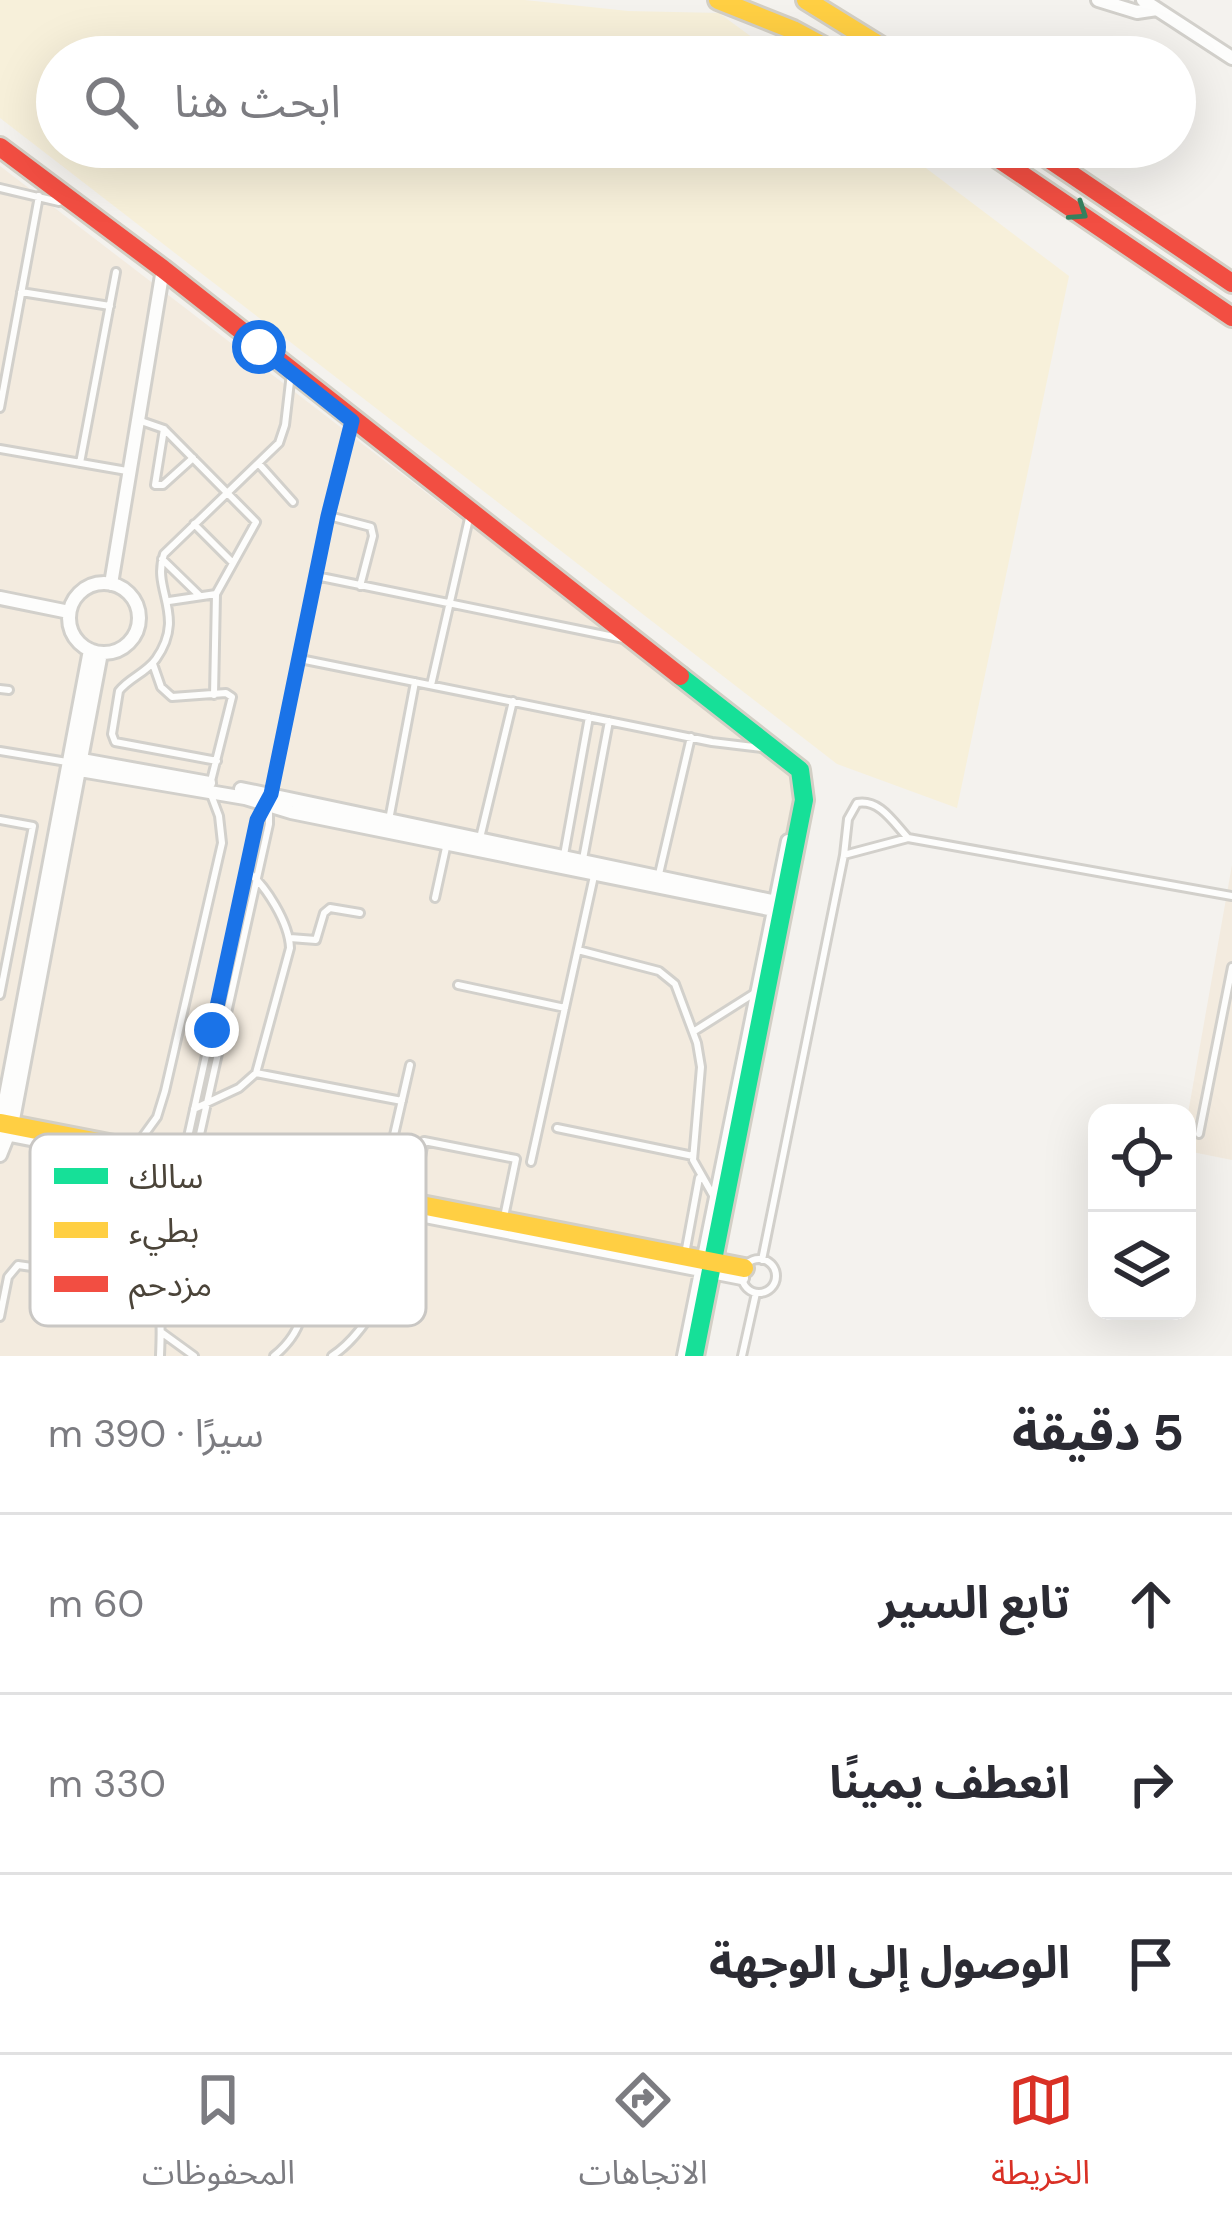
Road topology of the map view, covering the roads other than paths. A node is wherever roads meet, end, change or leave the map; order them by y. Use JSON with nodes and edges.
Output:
{"nodes":[{"id":1,"x":718,"y":0,"type":"edge"},
{"id":2,"x":806,"y":0,"type":"edge"},
{"id":3,"x":1098,"y":0,"type":"edge"},
{"id":4,"x":1143,"y":0,"type":"edge"},
{"id":5,"x":1156,"y":9,"type":"junction"},
{"id":6,"x":804,"y":36,"type":"edge"},
{"id":7,"x":864,"y":36,"type":"edge"},
{"id":8,"x":1232,"y":58,"type":"edge"},
{"id":9,"x":0,"y":147,"type":"edge"},
{"id":10,"x":1012,"y":168,"type":"edge"},
{"id":11,"x":1062,"y":168,"type":"edge"},
{"id":12,"x":0,"y":188,"type":"edge"},
{"id":13,"x":39,"y":196,"type":"junction"},
{"id":14,"x":90,"y":215,"type":"junction"},
{"id":15,"x":163,"y":269,"type":"junction"},
{"id":16,"x":116,"y":272,"type":"dead end"},
{"id":17,"x":1232,"y":283,"type":"edge"},
{"id":18,"x":21,"y":292,"type":"junction"},
{"id":19,"x":110,"y":306,"type":"junction"},
{"id":20,"x":1232,"y":317,"type":"edge"},
{"id":21,"x":291,"y":373,"type":"junction"},
{"id":22,"x":0,"y":408,"type":"edge"},
{"id":23,"x":138,"y":420,"type":"junction"},
{"id":24,"x":352,"y":421,"type":"junction"},
{"id":25,"x":164,"y":429,"type":"junction"},
{"id":26,"x":0,"y":449,"type":"edge"},
{"id":27,"x":194,"y":458,"type":"junction"},
{"id":28,"x":80,"y":463,"type":"junction"},
{"id":29,"x":260,"y":464,"type":"junction"},
{"id":30,"x":130,"y":471,"type":"junction"},
{"id":31,"x":228,"y":493,"type":"junction"},
{"id":32,"x":293,"y":502,"type":"dead end"},
{"id":33,"x":470,"y":514,"type":"junction"},
{"id":34,"x":328,"y":516,"type":"junction"},
{"id":35,"x":194,"y":524,"type":"junction"},
{"id":36,"x":162,"y":559,"type":"junction"},
{"id":37,"x":233,"y":563,"type":"junction"},
{"id":38,"x":316,"y":576,"type":"junction"},
{"id":39,"x":111,"y":584,"type":"junction"},
{"id":40,"x":360,"y":586,"type":"junction"},
{"id":41,"x":216,"y":595,"type":"junction"},
{"id":42,"x":200,"y":596,"type":"junction"},
{"id":43,"x":0,"y":598,"type":"edge"},
{"id":44,"x":169,"y":601,"type":"junction"},
{"id":45,"x":448,"y":605,"type":"junction"},
{"id":46,"x":69,"y":612,"type":"junction"},
{"id":47,"x":631,"y":640,"type":"junction"},
{"id":48,"x":96,"y":652,"type":"junction"},
{"id":49,"x":300,"y":658,"type":"junction"},
{"id":50,"x":153,"y":664,"type":"junction"},
{"id":51,"x":415,"y":682,"type":"junction"},
{"id":52,"x":431,"y":685,"type":"junction"},
{"id":53,"x":214,"y":694,"type":"junction"},
{"id":54,"x":513,"y":701,"type":"junction"},
{"id":55,"x":589,"y":717,"type":"junction"},
{"id":56,"x":609,"y":721,"type":"junction"},
{"id":57,"x":691,"y":737,"type":"junction"},
{"id":58,"x":777,"y":748,"type":"junction"},
{"id":59,"x":0,"y":751,"type":"edge"},
{"id":60,"x":217,"y":761,"type":"junction"},
{"id":61,"x":78,"y":764,"type":"junction"},
{"id":62,"x":210,"y":788,"type":"junction"},
{"id":63,"x":269,"y":799,"type":"junction"},
{"id":64,"x":0,"y":820,"type":"edge"},
{"id":65,"x":388,"y":826,"type":"junction"},
{"id":66,"x":908,"y":838,"type":"junction"},
{"id":67,"x":448,"y":842,"type":"junction"},
{"id":68,"x":479,"y":844,"type":"junction"},
{"id":69,"x":844,"y":855,"type":"junction"},
{"id":70,"x":564,"y":856,"type":"junction"},
{"id":71,"x":589,"y":866,"type":"junction"},
{"id":72,"x":247,"y":870,"type":"junction"},
{"id":73,"x":257,"y":878,"type":"junction"},
{"id":74,"x":657,"y":880,"type":"junction"},
{"id":75,"x":1232,"y":896,"type":"edge"},
{"id":76,"x":435,"y":898,"type":"dead end"},
{"id":77,"x":780,"y":907,"type":"junction"},
{"id":78,"x":360,"y":913,"type":"dead end"},
{"id":79,"x":290,"y":938,"type":"junction"},
{"id":80,"x":578,"y":950,"type":"junction"},
{"id":81,"x":3,"y":959,"type":"edge"},
{"id":82,"x":1232,"y":968,"type":"edge"},
{"id":83,"x":458,"y":985,"type":"dead end"},
{"id":84,"x":757,"y":992,"type":"junction"},
{"id":85,"x":0,"y":994,"type":"edge"},
{"id":86,"x":565,"y":1008,"type":"junction"},
{"id":87,"x":693,"y":1032,"type":"junction"},
{"id":88,"x":410,"y":1065,"type":"dead end"},
{"id":89,"x":256,"y":1073,"type":"junction"},
{"id":90,"x":402,"y":1100,"type":"junction"},
{"id":91,"x":206,"y":1105,"type":"junction"},
{"id":92,"x":194,"y":1109,"type":"junction"},
{"id":93,"x":4,"y":1129,"type":"edge"},
{"id":94,"x":557,"y":1129,"type":"dead end"},
{"id":95,"x":144,"y":1134,"type":"edge"},
{"id":96,"x":191,"y":1134,"type":"edge"},
{"id":97,"x":197,"y":1134,"type":"edge"},
{"id":98,"x":394,"y":1134,"type":"edge"},
{"id":99,"x":1199,"y":1134,"type":"dead end"},
{"id":100,"x":426,"y":1141,"type":"edge"},
{"id":101,"x":0,"y":1155,"type":"edge"},
{"id":102,"x":693,"y":1156,"type":"junction"},
{"id":103,"x":531,"y":1162,"type":"dead end"},
{"id":104,"x":700,"y":1174,"type":"junction"},
{"id":105,"x":719,"y":1205,"type":"junction"},
{"id":106,"x":426,"y":1212,"type":"edge"},
{"id":107,"x":502,"y":1227,"type":"junction"},
{"id":108,"x":30,"y":1264,"type":"edge"},
{"id":109,"x":702,"y":1265,"type":"junction"},
{"id":110,"x":749,"y":1269,"type":"junction"},
{"id":111,"x":756,"y":1293,"type":"junction"},
{"id":112,"x":0,"y":1317,"type":"edge"},
{"id":113,"x":161,"y":1326,"type":"edge"},
{"id":114,"x":300,"y":1326,"type":"edge"},
{"id":115,"x":361,"y":1326,"type":"edge"},
{"id":116,"x":161,"y":1332,"type":"junction"},
{"id":117,"x":160,"y":1356,"type":"edge"},
{"id":118,"x":194,"y":1356,"type":"edge"},
{"id":119,"x":274,"y":1356,"type":"edge"},
{"id":120,"x":332,"y":1356,"type":"edge"},
{"id":121,"x":684,"y":1356,"type":"edge"},
{"id":122,"x":694,"y":1356,"type":"edge"},
{"id":123,"x":742,"y":1356,"type":"edge"}],
"edges":[{"from":1,"to":6,"type":"street"},
{"from":2,"to":7,"type":"street"},
{"from":3,"to":5,"type":"street"},
{"from":4,"to":5,"type":"street"},
{"from":5,"to":8,"type":"street"},
{"from":9,"to":14,"type":"street"},
{"from":10,"to":20,"type":"street","one_way":true},
{"from":11,"to":17,"type":"street"},
{"from":12,"to":13,"type":"lane"},
{"from":13,"to":14,"type":"lane"},
{"from":13,"to":18,"type":"lane"},
{"from":14,"to":15,"type":"street"},
{"from":15,"to":21,"type":"street"},
{"from":15,"to":23,"type":"street"},
{"from":16,"to":19,"type":"lane"},
{"from":18,"to":19,"type":"lane"},
{"from":18,"to":22,"type":"lane"},
{"from":19,"to":28,"type":"lane"},
{"from":21,"to":24,"type":"street"},
{"from":21,"to":29,"type":"lane"},
{"from":23,"to":25,"type":"lane"},
{"from":23,"to":30,"type":"street"},
{"from":24,"to":33,"type":"street"},
{"from":24,"to":34,"type":"lane"},
{"from":25,"to":27,"type":"lane"},
{"from":25,"to":27,"type":"lane"},
{"from":26,"to":28,"type":"lane"},
{"from":27,"to":31,"type":"lane"},
{"from":28,"to":30,"type":"lane"},
{"from":29,"to":31,"type":"lane"},
{"from":29,"to":32,"type":"lane"},
{"from":30,"to":39,"type":"street"},
{"from":31,"to":35,"type":"lane"},
{"from":31,"to":37,"type":"lane"},
{"from":33,"to":45,"type":"lane"},
{"from":33,"to":47,"type":"street"},
{"from":34,"to":38,"type":"lane"},
{"from":34,"to":40,"type":"lane"},
{"from":35,"to":36,"type":"lane"},
{"from":35,"to":37,"type":"lane"},
{"from":36,"to":42,"type":"lane"},
{"from":36,"to":44,"type":"lane"},
{"from":37,"to":41,"type":"lane"},
{"from":38,"to":40,"type":"lane"},
{"from":38,"to":49,"type":"lane"},
{"from":39,"to":46,"type":"street"},
{"from":39,"to":48,"type":"street"},
{"from":40,"to":45,"type":"lane"},
{"from":41,"to":42,"type":"lane"},
{"from":41,"to":53,"type":"lane"},
{"from":42,"to":44,"type":"lane"},
{"from":43,"to":46,"type":"street"},
{"from":44,"to":50,"type":"lane"},
{"from":45,"to":47,"type":"lane"},
{"from":45,"to":52,"type":"lane"},
{"from":46,"to":48,"type":"street"},
{"from":47,"to":58,"type":"street"},
{"from":48,"to":61,"type":"street"},
{"from":49,"to":51,"type":"lane"},
{"from":49,"to":63,"type":"lane"},
{"from":50,"to":53,"type":"lane"},
{"from":50,"to":60,"type":"lane"},
{"from":51,"to":52,"type":"lane"},
{"from":51,"to":65,"type":"lane"},
{"from":52,"to":54,"type":"lane"},
{"from":53,"to":60,"type":"lane"},
{"from":54,"to":55,"type":"lane"},
{"from":54,"to":68,"type":"lane"},
{"from":55,"to":56,"type":"lane"},
{"from":55,"to":70,"type":"lane"},
{"from":56,"to":57,"type":"lane"},
{"from":56,"to":71,"type":"lane"},
{"from":57,"to":58,"type":"lane"},
{"from":57,"to":74,"type":"lane"},
{"from":58,"to":77,"type":"street"},
{"from":59,"to":61,"type":"lane"},
{"from":60,"to":62,"type":"lane"},
{"from":61,"to":62,"type":"street"},
{"from":61,"to":93,"type":"street"},
{"from":62,"to":63,"type":"street"},
{"from":62,"to":95,"type":"lane"},
{"from":63,"to":65,"type":"street"},
{"from":63,"to":72,"type":"lane"},
{"from":63,"to":73,"type":"lane"},
{"from":64,"to":81,"type":"lane"},
{"from":65,"to":67,"type":"street"},
{"from":65,"to":68,"type":"street"},
{"from":66,"to":69,"type":"lane"},
{"from":66,"to":69,"type":"lane"},
{"from":66,"to":75,"type":"lane"},
{"from":67,"to":68,"type":"street"},
{"from":67,"to":76,"type":"lane"},
{"from":68,"to":70,"type":"street"},
{"from":68,"to":71,"type":"street"},
{"from":69,"to":110,"type":"lane"},
{"from":70,"to":71,"type":"street"},
{"from":71,"to":74,"type":"street"},
{"from":71,"to":80,"type":"lane"},
{"from":72,"to":73,"type":"lane"},
{"from":72,"to":92,"type":"lane"},
{"from":73,"to":79,"type":"lane"},
{"from":73,"to":91,"type":"lane"},
{"from":74,"to":77,"type":"street"},
{"from":77,"to":84,"type":"street"},
{"from":77,"to":105,"type":"street"},
{"from":78,"to":79,"type":"lane"},
{"from":79,"to":89,"type":"lane"},
{"from":80,"to":86,"type":"lane"},
{"from":80,"to":87,"type":"lane"},
{"from":81,"to":85,"type":"lane"},
{"from":82,"to":99,"type":"lane"},
{"from":83,"to":86,"type":"lane"},
{"from":84,"to":87,"type":"lane"},
{"from":84,"to":105,"type":"street"},
{"from":86,"to":103,"type":"lane"},
{"from":87,"to":102,"type":"lane"},
{"from":88,"to":90,"type":"lane"},
{"from":89,"to":90,"type":"lane"},
{"from":89,"to":91,"type":"lane"},
{"from":90,"to":98,"type":"lane"},
{"from":91,"to":92,"type":"lane"},
{"from":91,"to":97,"type":"lane"},
{"from":92,"to":96,"type":"lane"},
{"from":93,"to":101,"type":"street"},
{"from":94,"to":102,"type":"lane"},
{"from":100,"to":107,"type":"lane"},
{"from":102,"to":104,"type":"lane"},
{"from":104,"to":105,"type":"lane"},
{"from":104,"to":109,"type":"lane"},
{"from":105,"to":109,"type":"street"},
{"from":106,"to":107,"type":"street"},
{"from":107,"to":109,"type":"street"},
{"from":108,"to":112,"type":"lane"},
{"from":109,"to":110,"type":"street"},
{"from":109,"to":121,"type":"street"},
{"from":109,"to":122,"type":"street"},
{"from":110,"to":111,"type":"lane"},
{"from":110,"to":111,"type":"lane"},
{"from":111,"to":123,"type":"lane"},
{"from":113,"to":116,"type":"lane"},
{"from":114,"to":119,"type":"lane"},
{"from":115,"to":120,"type":"lane"},
{"from":116,"to":117,"type":"lane"},
{"from":116,"to":118,"type":"lane"}]}
